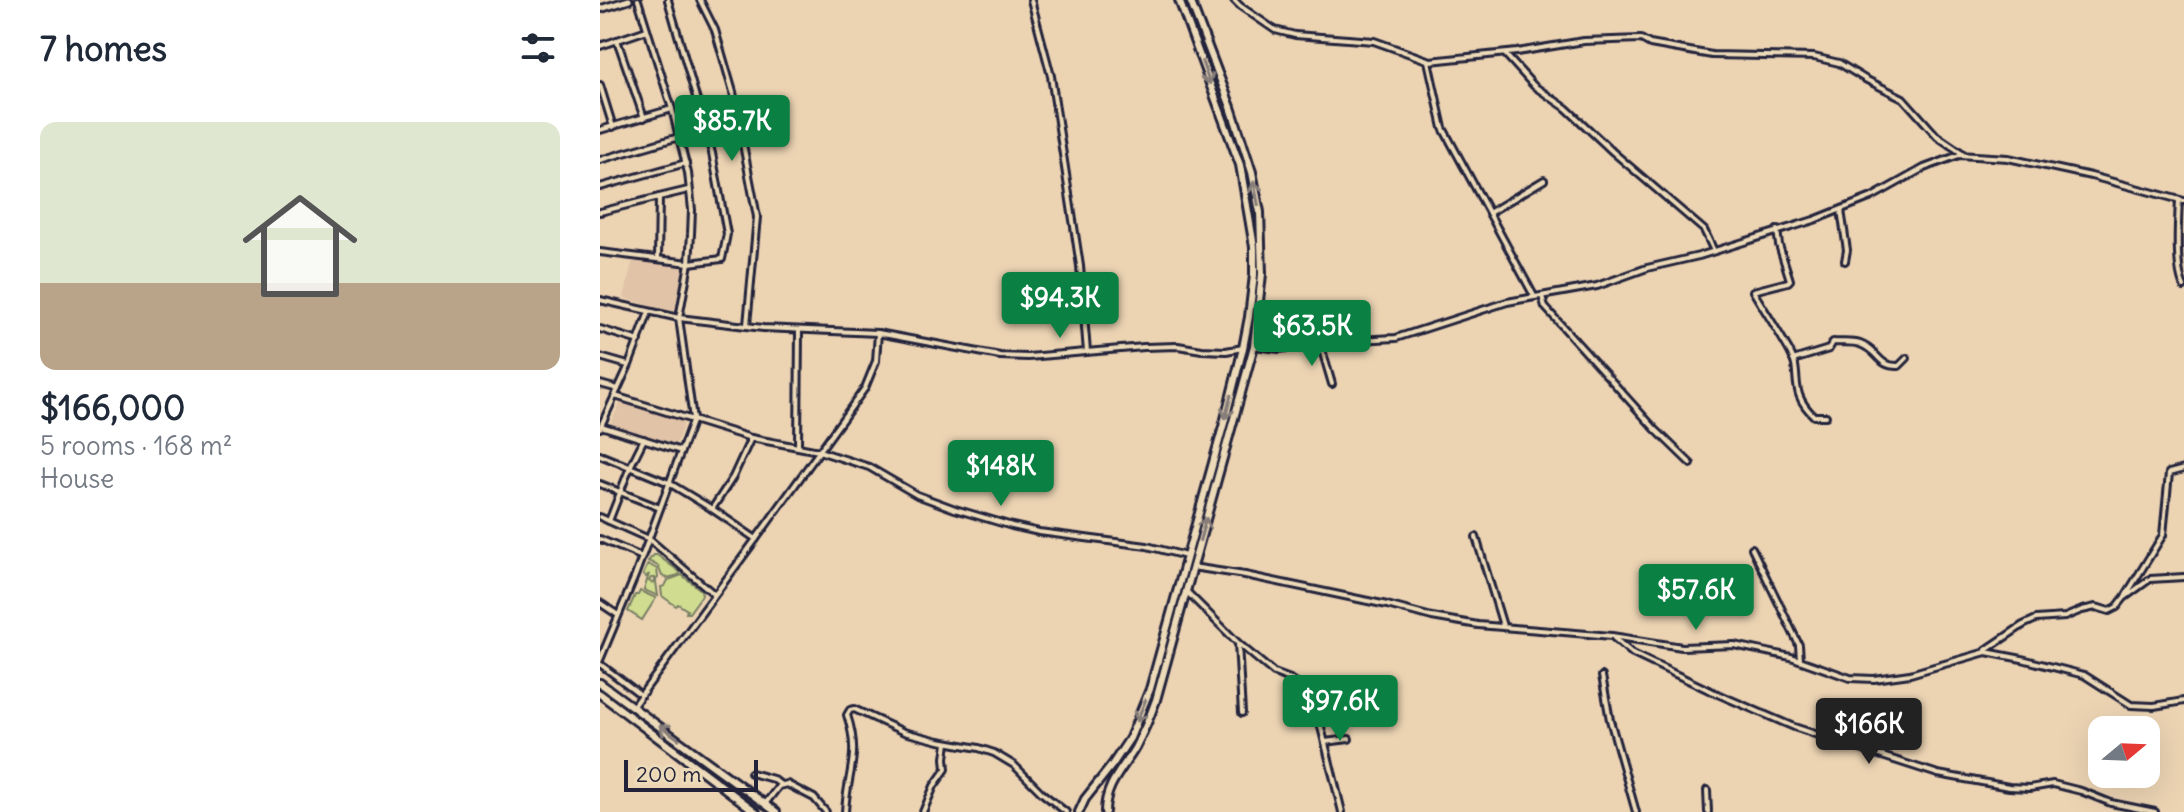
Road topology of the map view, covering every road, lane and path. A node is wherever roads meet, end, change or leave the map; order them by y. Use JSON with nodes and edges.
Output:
{"nodes":[{"id":1,"x":629,"y":0,"type":"edge"},
{"id":2,"x":638,"y":0,"type":"edge"},
{"id":3,"x":668,"y":0,"type":"edge"},
{"id":4,"x":700,"y":0,"type":"edge"},
{"id":5,"x":1031,"y":0,"type":"edge"},
{"id":6,"x":1179,"y":0,"type":"edge"},
{"id":7,"x":1190,"y":0,"type":"edge"},
{"id":8,"x":1234,"y":0,"type":"edge"},
{"id":9,"x":600,"y":9,"type":"edge"},
{"id":10,"x":647,"y":30,"type":"junction"},
{"id":11,"x":617,"y":40,"type":"junction"},
{"id":12,"x":600,"y":46,"type":"edge"},
{"id":13,"x":1504,"y":53,"type":"junction"},
{"id":14,"x":1428,"y":61,"type":"junction"},
{"id":15,"x":600,"y":85,"type":"edge"},
{"id":16,"x":672,"y":109,"type":"junction"},
{"id":17,"x":644,"y":118,"type":"junction"},
{"id":18,"x":613,"y":127,"type":"junction"},
{"id":19,"x":600,"y":130,"type":"edge"},
{"id":20,"x":679,"y":137,"type":"junction"},
{"id":21,"x":1964,"y":154,"type":"junction"},
{"id":22,"x":600,"y":160,"type":"edge"},
{"id":23,"x":686,"y":163,"type":"junction"},
{"id":24,"x":1544,"y":180,"type":"dead end"},
{"id":25,"x":600,"y":187,"type":"edge"},
{"id":26,"x":689,"y":190,"type":"junction"},
{"id":27,"x":659,"y":197,"type":"junction"},
{"id":28,"x":2181,"y":200,"type":"edge"},
{"id":29,"x":1841,"y":210,"type":"junction"},
{"id":30,"x":600,"y":212,"type":"edge"},
{"id":31,"x":1489,"y":213,"type":"junction"},
{"id":32,"x":1777,"y":230,"type":"junction"},
{"id":33,"x":1714,"y":251,"type":"junction"},
{"id":34,"x":600,"y":252,"type":"edge"},
{"id":35,"x":658,"y":259,"type":"junction"},
{"id":36,"x":1845,"y":261,"type":"dead end"},
{"id":37,"x":689,"y":263,"type":"junction"},
{"id":38,"x":2184,"y":287,"type":"edge"},
{"id":39,"x":1534,"y":296,"type":"junction"},
{"id":40,"x":1542,"y":296,"type":"junction"},
{"id":41,"x":600,"y":300,"type":"edge"},
{"id":42,"x":649,"y":312,"type":"junction"},
{"id":43,"x":679,"y":318,"type":"junction"},
{"id":44,"x":747,"y":326,"type":"junction"},
{"id":45,"x":600,"y":329,"type":"edge"},
{"id":46,"x":799,"y":329,"type":"junction"},
{"id":47,"x":878,"y":333,"type":"junction"},
{"id":48,"x":639,"y":341,"type":"junction"},
{"id":49,"x":1320,"y":343,"type":"junction"},
{"id":50,"x":1254,"y":346,"type":"junction"},
{"id":51,"x":1243,"y":348,"type":"junction"},
{"id":52,"x":1087,"y":352,"type":"junction"},
{"id":53,"x":600,"y":357,"type":"edge"},
{"id":54,"x":1907,"y":358,"type":"dead end"},
{"id":55,"x":1793,"y":360,"type":"junction"},
{"id":56,"x":629,"y":365,"type":"junction"},
{"id":57,"x":600,"y":384,"type":"edge"},
{"id":58,"x":1332,"y":384,"type":"dead end"},
{"id":59,"x":618,"y":389,"type":"junction"},
{"id":60,"x":615,"y":396,"type":"junction"},
{"id":61,"x":602,"y":416,"type":"edge"},
{"id":62,"x":1826,"y":416,"type":"dead end"},
{"id":63,"x":693,"y":419,"type":"junction"},
{"id":64,"x":600,"y":427,"type":"edge"},
{"id":65,"x":751,"y":438,"type":"junction"},
{"id":66,"x":644,"y":439,"type":"junction"},
{"id":67,"x":798,"y":447,"type":"junction"},
{"id":68,"x":681,"y":451,"type":"junction"},
{"id":69,"x":819,"y":451,"type":"junction"},
{"id":70,"x":600,"y":455,"type":"edge"},
{"id":71,"x":1691,"y":464,"type":"dead end"},
{"id":72,"x":630,"y":467,"type":"junction"},
{"id":73,"x":2184,"y":469,"type":"edge"},
{"id":74,"x":669,"y":483,"type":"junction"},
{"id":75,"x":600,"y":484,"type":"edge"},
{"id":76,"x":620,"y":493,"type":"junction"},
{"id":77,"x":660,"y":508,"type":"junction"},
{"id":78,"x":712,"y":509,"type":"junction"},
{"id":79,"x":600,"y":517,"type":"edge"},
{"id":80,"x":609,"y":521,"type":"junction"},
{"id":81,"x":1476,"y":537,"type":"dead end"},
{"id":82,"x":600,"y":539,"type":"edge"},
{"id":83,"x":649,"y":539,"type":"junction"},
{"id":84,"x":756,"y":539,"type":"junction"},
{"id":85,"x":1752,"y":548,"type":"dead end"},
{"id":86,"x":1186,"y":556,"type":"junction"},
{"id":87,"x":642,"y":557,"type":"junction"},
{"id":88,"x":1192,"y":567,"type":"junction"},
{"id":89,"x":2184,"y":577,"type":"edge"},
{"id":90,"x":1186,"y":591,"type":"junction"},
{"id":91,"x":714,"y":594,"type":"junction"},
{"id":92,"x":2124,"y":598,"type":"junction"},
{"id":93,"x":600,"y":603,"type":"edge"},
{"id":94,"x":619,"y":616,"type":"junction"},
{"id":95,"x":1167,"y":626,"type":"junction"},
{"id":96,"x":1503,"y":626,"type":"junction"},
{"id":97,"x":1176,"y":628,"type":"junction"},
{"id":98,"x":1612,"y":636,"type":"junction"},
{"id":99,"x":1238,"y":643,"type":"junction"},
{"id":100,"x":1986,"y":652,"type":"junction"},
{"id":101,"x":1800,"y":660,"type":"junction"},
{"id":102,"x":600,"y":662,"type":"edge"},
{"id":103,"x":1602,"y":676,"type":"dead end"},
{"id":104,"x":601,"y":688,"type":"edge"},
{"id":105,"x":641,"y":695,"type":"junction"},
{"id":106,"x":2184,"y":701,"type":"edge"},
{"id":107,"x":633,"y":706,"type":"junction"},
{"id":108,"x":1242,"y":713,"type":"dead end"},
{"id":109,"x":1349,"y":739,"type":"dead end"},
{"id":110,"x":1325,"y":742,"type":"junction"},
{"id":111,"x":947,"y":743,"type":"junction"},
{"id":112,"x":723,"y":773,"type":"junction"},
{"id":113,"x":751,"y":773,"type":"dead end"},
{"id":114,"x":716,"y":782,"type":"junction"},
{"id":115,"x":781,"y":785,"type":"junction"},
{"id":116,"x":1707,"y":790,"type":"dead end"},
{"id":117,"x":765,"y":804,"type":"junction"},
{"id":118,"x":756,"y":812,"type":"edge"},
{"id":119,"x":776,"y":812,"type":"edge"},
{"id":120,"x":826,"y":812,"type":"edge"},
{"id":121,"x":845,"y":812,"type":"edge"},
{"id":122,"x":923,"y":812,"type":"edge"},
{"id":123,"x":1066,"y":812,"type":"edge"},
{"id":124,"x":1079,"y":812,"type":"edge"},
{"id":125,"x":1105,"y":812,"type":"edge"},
{"id":126,"x":1342,"y":812,"type":"edge"},
{"id":127,"x":1636,"y":812,"type":"edge"},
{"id":128,"x":1708,"y":812,"type":"edge"},
{"id":129,"x":2155,"y":812,"type":"edge"}],
"edges":[{"from":1,"to":9,"type":"main road"},
{"from":2,"to":10,"type":"street"},
{"from":3,"to":37,"type":"street"},
{"from":4,"to":44,"type":"street"},
{"from":5,"to":52,"type":"street"},
{"from":6,"to":51,"type":"main road","one_way":true},
{"from":50,"to":7,"type":"main road","one_way":true},
{"from":8,"to":14,"type":"street"},
{"from":10,"to":11,"type":"street"},
{"from":10,"to":16,"type":"street"},
{"from":11,"to":12,"type":"street"},
{"from":11,"to":17,"type":"street"},
{"from":13,"to":14,"type":"street"},
{"from":13,"to":21,"type":"street"},
{"from":13,"to":33,"type":"street"},
{"from":14,"to":31,"type":"street"},
{"from":15,"to":18,"type":"street"},
{"from":16,"to":17,"type":"street"},
{"from":16,"to":20,"type":"street"},
{"from":17,"to":18,"type":"street"},
{"from":18,"to":19,"type":"street"},
{"from":20,"to":22,"type":"street"},
{"from":20,"to":23,"type":"street"},
{"from":21,"to":28,"type":"street"},
{"from":21,"to":29,"type":"street"},
{"from":23,"to":25,"type":"street"},
{"from":23,"to":26,"type":"street"},
{"from":24,"to":31,"type":"street"},
{"from":26,"to":27,"type":"street"},
{"from":26,"to":37,"type":"street"},
{"from":27,"to":30,"type":"street"},
{"from":27,"to":35,"type":"street"},
{"from":28,"to":38,"type":"street"},
{"from":29,"to":32,"type":"street"},
{"from":29,"to":36,"type":"street"},
{"from":31,"to":39,"type":"street"},
{"from":32,"to":33,"type":"street"},
{"from":32,"to":55,"type":"street"},
{"from":33,"to":40,"type":"street"},
{"from":34,"to":35,"type":"street"},
{"from":35,"to":37,"type":"street"},
{"from":37,"to":43,"type":"street"},
{"from":39,"to":40,"type":"street"},
{"from":39,"to":49,"type":"street"},
{"from":40,"to":71,"type":"street"},
{"from":41,"to":42,"type":"street"},
{"from":42,"to":43,"type":"street"},
{"from":42,"to":48,"type":"street"},
{"from":43,"to":44,"type":"street"},
{"from":43,"to":63,"type":"street"},
{"from":44,"to":46,"type":"street"},
{"from":45,"to":48,"type":"street"},
{"from":46,"to":47,"type":"street"},
{"from":46,"to":67,"type":"street"},
{"from":47,"to":52,"type":"street"},
{"from":47,"to":69,"type":"street"},
{"from":48,"to":56,"type":"street"},
{"from":49,"to":50,"type":"street"},
{"from":49,"to":58,"type":"street"},
{"from":88,"to":50,"type":"main road","one_way":true},
{"from":51,"to":52,"type":"street"},
{"from":51,"to":86,"type":"main road","one_way":true},
{"from":53,"to":56,"type":"street"},
{"from":54,"to":55,"type":"street"},
{"from":55,"to":62,"type":"street"},
{"from":56,"to":59,"type":"street"},
{"from":57,"to":59,"type":"street"},
{"from":59,"to":60,"type":"street"},
{"from":60,"to":61,"type":"street"},
{"from":60,"to":63,"type":"street"},
{"from":61,"to":64,"type":"street"},
{"from":63,"to":65,"type":"street"},
{"from":63,"to":68,"type":"street"},
{"from":64,"to":66,"type":"street"},
{"from":65,"to":67,"type":"street"},
{"from":65,"to":78,"type":"street"},
{"from":66,"to":68,"type":"street"},
{"from":66,"to":72,"type":"street"},
{"from":67,"to":69,"type":"street"},
{"from":68,"to":74,"type":"street"},
{"from":69,"to":84,"type":"street"},
{"from":69,"to":86,"type":"street"},
{"from":70,"to":72,"type":"street"},
{"from":72,"to":74,"type":"street"},
{"from":72,"to":76,"type":"street"},
{"from":73,"to":92,"type":"street"},
{"from":74,"to":77,"type":"street"},
{"from":74,"to":78,"type":"street"},
{"from":75,"to":76,"type":"street"},
{"from":76,"to":77,"type":"street"},
{"from":76,"to":80,"type":"street"},
{"from":77,"to":83,"type":"street"},
{"from":78,"to":84,"type":"street"},
{"from":79,"to":80,"type":"street"},
{"from":80,"to":83,"type":"street"},
{"from":81,"to":96,"type":"street"},
{"from":82,"to":87,"type":"street"},
{"from":83,"to":87,"type":"street"},
{"from":83,"to":91,"type":"street"},
{"from":84,"to":91,"type":"street"},
{"from":85,"to":101,"type":"street"},
{"from":86,"to":95,"type":"main road"},
{"from":87,"to":94,"type":"street"},
{"from":88,"to":90,"type":"main road"},
{"from":88,"to":96,"type":"street"},
{"from":89,"to":92,"type":"street"},
{"from":90,"to":97,"type":"main road"},
{"from":90,"to":99,"type":"street"},
{"from":91,"to":105,"type":"street"},
{"from":92,"to":100,"type":"street"},
{"from":93,"to":94,"type":"street"},
{"from":94,"to":102,"type":"street"},
{"from":95,"to":97,"type":"main road"},
{"from":95,"to":124,"type":"main road","one_way":true},
{"from":96,"to":98,"type":"street"},
{"from":97,"to":125,"type":"main road"},
{"from":98,"to":101,"type":"street"},
{"from":98,"to":129,"type":"street"},
{"from":99,"to":108,"type":"street"},
{"from":99,"to":110,"type":"street"},
{"from":100,"to":101,"type":"street"},
{"from":100,"to":106,"type":"street"},
{"from":102,"to":105,"type":"street"},
{"from":103,"to":127,"type":"street"},
{"from":104,"to":107,"type":"main road"},
{"from":104,"to":114,"type":"main road"},
{"from":105,"to":107,"type":"street"},
{"from":112,"to":107,"type":"main road","one_way":true},
{"from":109,"to":110,"type":"street"},
{"from":110,"to":126,"type":"street"},
{"from":111,"to":121,"type":"street"},
{"from":111,"to":122,"type":"street"},
{"from":111,"to":123,"type":"street"},
{"from":112,"to":114,"type":"main road"},
{"from":112,"to":117,"type":"main road"},
{"from":113,"to":115,"type":"street"},
{"from":114,"to":118,"type":"main road"},
{"from":115,"to":117,"type":"street"},
{"from":115,"to":120,"type":"street"},
{"from":116,"to":128,"type":"street"},
{"from":117,"to":119,"type":"main road"}]}
